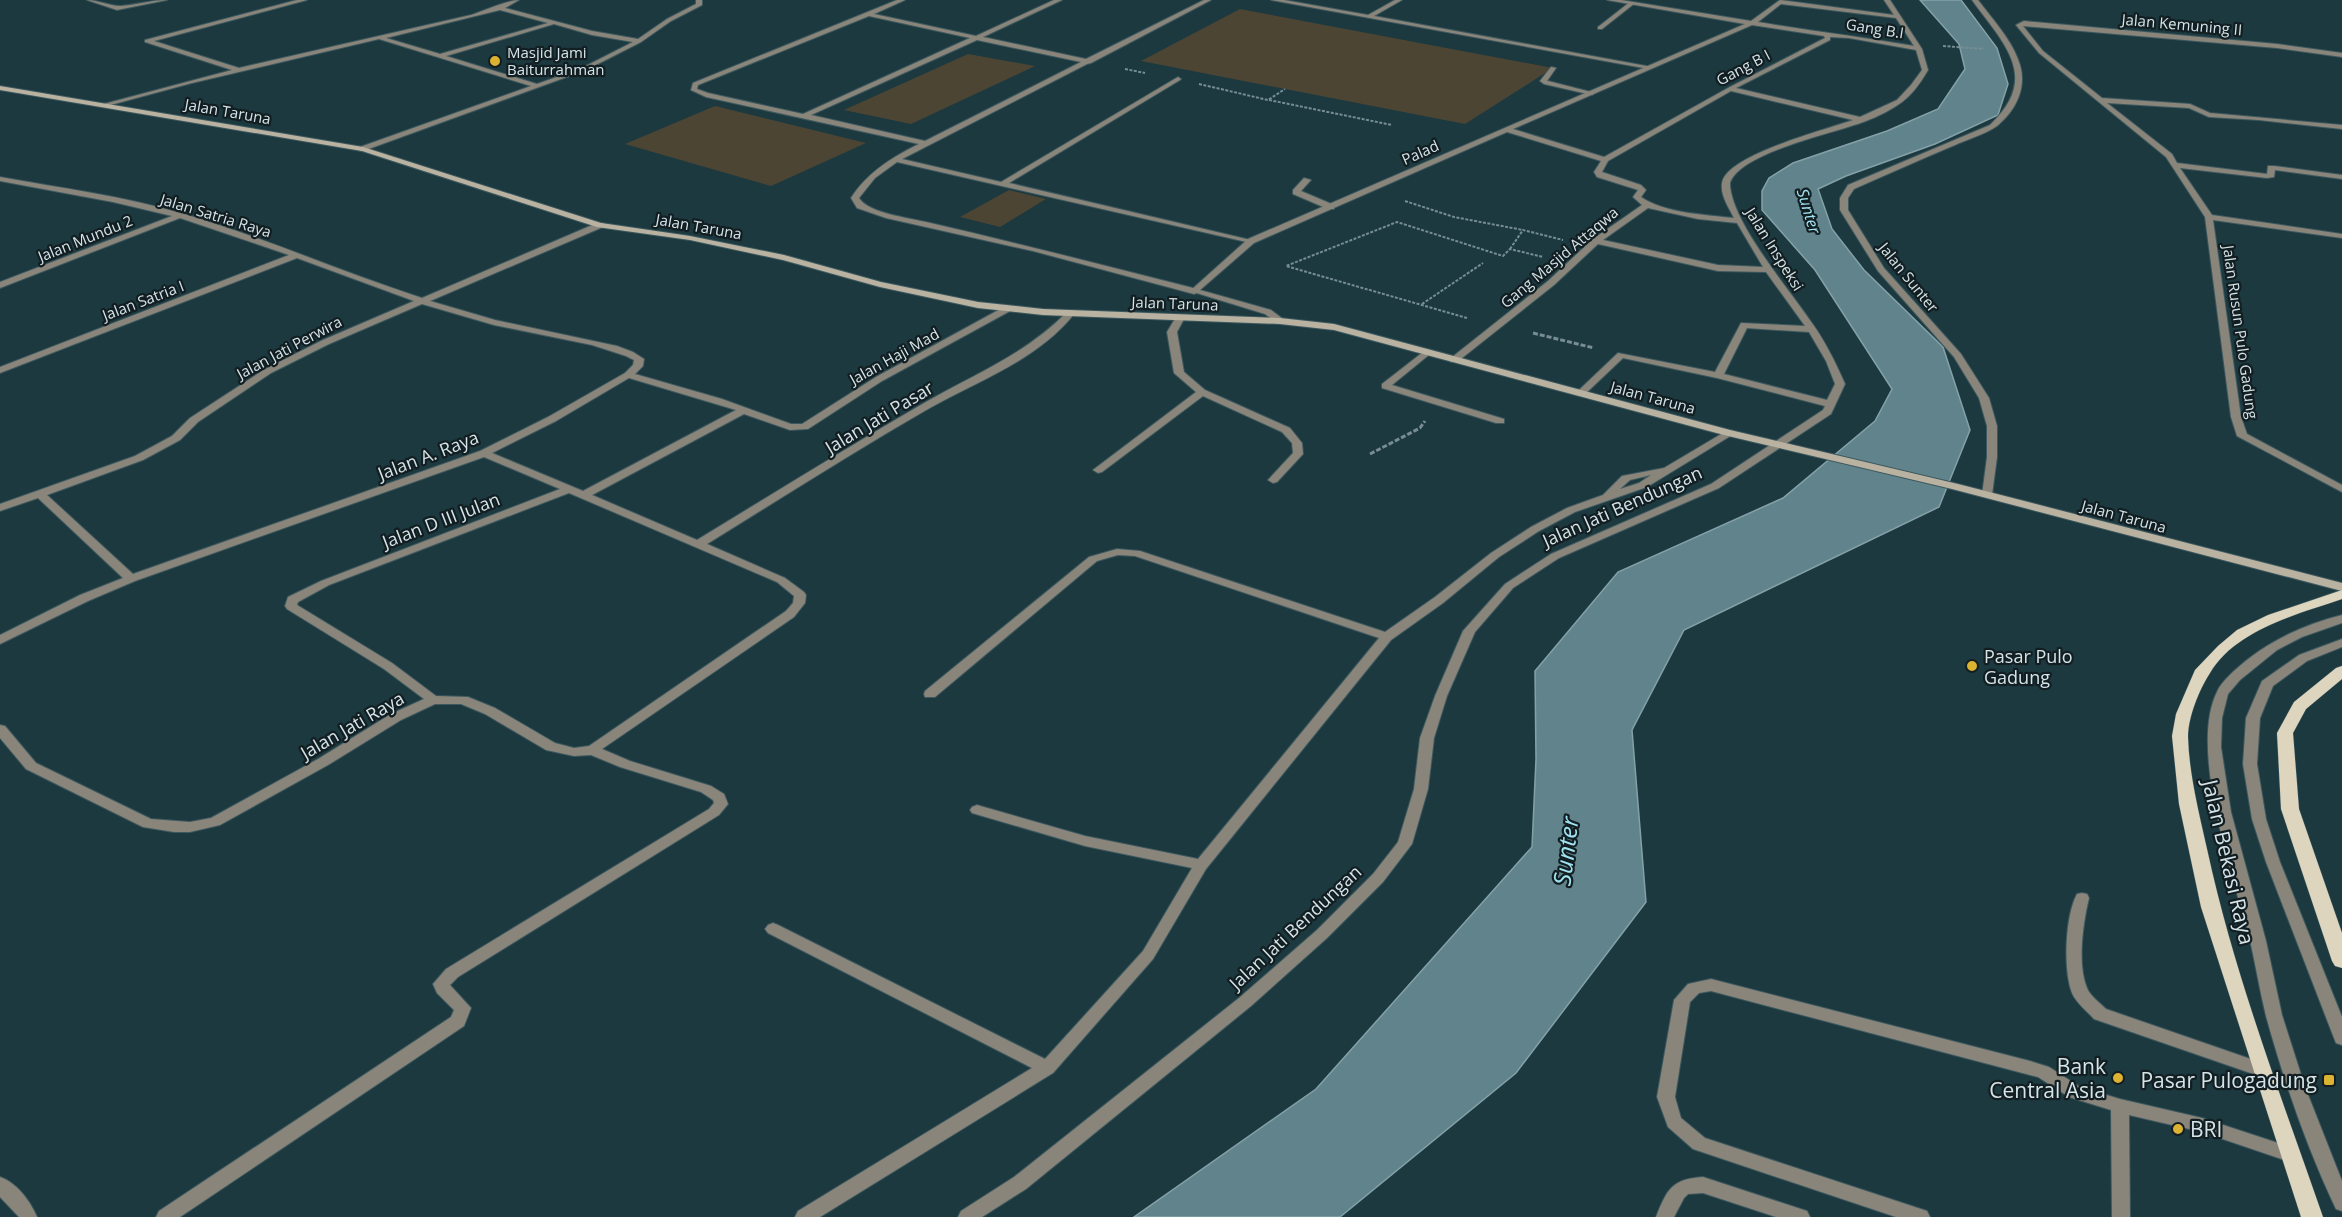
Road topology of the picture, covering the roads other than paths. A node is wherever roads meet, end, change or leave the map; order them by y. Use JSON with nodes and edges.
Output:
{"nodes":[{"id":1,"x":90,"y":0,"type":"edge"},
{"id":2,"x":164,"y":0,"type":"edge"},
{"id":3,"x":304,"y":0,"type":"edge"},
{"id":4,"x":516,"y":0,"type":"edge"},
{"id":5,"x":699,"y":0,"type":"edge"},
{"id":6,"x":902,"y":0,"type":"edge"},
{"id":7,"x":1059,"y":0,"type":"edge"},
{"id":8,"x":1208,"y":0,"type":"edge"},
{"id":9,"x":1274,"y":0,"type":"edge"},
{"id":10,"x":1399,"y":0,"type":"edge"},
{"id":11,"x":1610,"y":0,"type":"edge"},
{"id":12,"x":1671,"y":0,"type":"edge"},
{"id":13,"x":1887,"y":0,"type":"edge"},
{"id":14,"x":1975,"y":0,"type":"edge"},
{"id":15,"x":1632,"y":3,"type":"junction"},
{"id":16,"x":1662,"y":7,"type":"junction"},
{"id":17,"x":500,"y":8,"type":"junction"},
{"id":18,"x":868,"y":14,"type":"junction"},
{"id":19,"x":1370,"y":16,"type":"junction"},
{"id":20,"x":1899,"y":17,"type":"junction"},
{"id":21,"x":1754,"y":22,"type":"junction"},
{"id":22,"x":552,"y":24,"type":"junction"},
{"id":23,"x":2019,"y":25,"type":"joint"},
{"id":24,"x":1600,"y":28,"type":"dead end"},
{"id":25,"x":1826,"y":35,"type":"junction"},
{"id":26,"x":980,"y":37,"type":"junction"},
{"id":27,"x":381,"y":38,"type":"junction"},
{"id":28,"x":639,"y":41,"type":"junction"},
{"id":29,"x":1918,"y":46,"type":"junction"},
{"id":30,"x":2342,"y":55,"type":"edge"},
{"id":31,"x":439,"y":56,"type":"junction"},
{"id":32,"x":1089,"y":62,"type":"junction"},
{"id":33,"x":1649,"y":67,"type":"junction"},
{"id":34,"x":1552,"y":68,"type":"dead end"},
{"id":35,"x":238,"y":69,"type":"junction"},
{"id":36,"x":1178,"y":79,"type":"dead end"},
{"id":37,"x":538,"y":86,"type":"junction"},
{"id":38,"x":0,"y":88,"type":"edge"},
{"id":39,"x":1730,"y":89,"type":"junction"},
{"id":40,"x":1592,"y":93,"type":"junction"},
{"id":41,"x":2099,"y":100,"type":"junction"},
{"id":42,"x":103,"y":105,"type":"junction"},
{"id":43,"x":804,"y":116,"type":"junction"},
{"id":44,"x":1864,"y":120,"type":"junction"},
{"id":45,"x":2342,"y":127,"type":"edge"},
{"id":46,"x":1505,"y":129,"type":"junction"},
{"id":47,"x":926,"y":143,"type":"junction"},
{"id":48,"x":363,"y":149,"type":"junction"},
{"id":49,"x":896,"y":160,"type":"junction"},
{"id":50,"x":1605,"y":160,"type":"junction"},
{"id":51,"x":2177,"y":165,"type":"junction"},
{"id":52,"x":2342,"y":177,"type":"edge"},
{"id":53,"x":0,"y":180,"type":"edge"},
{"id":54,"x":1307,"y":180,"type":"dead end"},
{"id":55,"x":1001,"y":185,"type":"junction"},
{"id":56,"x":1647,"y":206,"type":"junction"},
{"id":57,"x":1331,"y":207,"type":"junction"},
{"id":58,"x":179,"y":215,"type":"junction"},
{"id":59,"x":2209,"y":217,"type":"junction"},
{"id":60,"x":1739,"y":221,"type":"junction"},
{"id":61,"x":600,"y":225,"type":"junction"},
{"id":62,"x":2342,"y":236,"type":"edge"},
{"id":63,"x":1251,"y":241,"type":"junction"},
{"id":64,"x":1593,"y":243,"type":"junction"},
{"id":65,"x":295,"y":256,"type":"junction"},
{"id":66,"x":1769,"y":270,"type":"junction"},
{"id":67,"x":0,"y":275,"type":"edge"},
{"id":68,"x":19,"y":278,"type":"junction"},
{"id":69,"x":0,"y":285,"type":"edge"},
{"id":70,"x":1194,"y":291,"type":"junction"},
{"id":71,"x":418,"y":301,"type":"junction"},
{"id":72,"x":1007,"y":309,"type":"junction"},
{"id":73,"x":1071,"y":313,"type":"junction"},
{"id":74,"x":1179,"y":319,"type":"junction"},
{"id":75,"x":1280,"y":321,"type":"junction"},
{"id":76,"x":1810,"y":329,"type":"junction"},
{"id":77,"x":1427,"y":352,"type":"junction"},
{"id":78,"x":1454,"y":360,"type":"junction"},
{"id":79,"x":0,"y":370,"type":"edge"},
{"id":80,"x":628,"y":375,"type":"junction"},
{"id":81,"x":1718,"y":375,"type":"junction"},
{"id":82,"x":1202,"y":392,"type":"junction"},
{"id":83,"x":1581,"y":393,"type":"junction"},
{"id":84,"x":1830,"y":404,"type":"junction"},
{"id":85,"x":742,"y":411,"type":"junction"},
{"id":86,"x":1500,"y":421,"type":"dead end"},
{"id":87,"x":1728,"y":433,"type":"junction"},
{"id":88,"x":1780,"y":444,"type":"junction"},
{"id":89,"x":484,"y":453,"type":"junction"},
{"id":90,"x":1098,"y":470,"type":"dead end"},
{"id":91,"x":1273,"y":480,"type":"dead end"},
{"id":92,"x":2342,"y":489,"type":"edge"},
{"id":93,"x":568,"y":490,"type":"junction"},
{"id":94,"x":40,"y":494,"type":"junction"},
{"id":95,"x":584,"y":495,"type":"junction"},
{"id":96,"x":1987,"y":495,"type":"junction"},
{"id":97,"x":0,"y":508,"type":"edge"},
{"id":98,"x":699,"y":544,"type":"junction"},
{"id":99,"x":130,"y":579,"type":"junction"},
{"id":100,"x":2342,"y":587,"type":"edge"},
{"id":101,"x":2342,"y":594,"type":"edge"},
{"id":102,"x":2342,"y":619,"type":"edge"},
{"id":103,"x":1387,"y":637,"type":"junction"},
{"id":104,"x":0,"y":640,"type":"edge"},
{"id":105,"x":2342,"y":643,"type":"edge"},
{"id":106,"x":2342,"y":671,"type":"edge"},
{"id":107,"x":930,"y":694,"type":"dead end"},
{"id":108,"x":433,"y":700,"type":"junction"},
{"id":109,"x":0,"y":729,"type":"edge"},
{"id":110,"x":592,"y":750,"type":"junction"},
{"id":111,"x":977,"y":810,"type":"dead end"},
{"id":112,"x":1201,"y":865,"type":"junction"},
{"id":113,"x":2082,"y":898,"type":"dead end"},
{"id":114,"x":773,"y":928,"type":"dead end"},
{"id":115,"x":2342,"y":961,"type":"edge"},
{"id":116,"x":2342,"y":1038,"type":"edge"},
{"id":117,"x":1047,"y":1068,"type":"junction"},
{"id":118,"x":2262,"y":1070,"type":"junction"},
{"id":119,"x":2120,"y":1106,"type":"junction"},
{"id":120,"x":2290,"y":1154,"type":"junction"},
{"id":121,"x":0,"y":1185,"type":"edge"},
{"id":122,"x":2342,"y":1203,"type":"edge"},
{"id":123,"x":28,"y":1217,"type":"edge"},
{"id":124,"x":165,"y":1217,"type":"edge"},
{"id":125,"x":804,"y":1217,"type":"edge"},
{"id":126,"x":967,"y":1217,"type":"edge"},
{"id":127,"x":1665,"y":1217,"type":"edge"},
{"id":128,"x":1801,"y":1217,"type":"edge"},
{"id":129,"x":1921,"y":1217,"type":"edge"},
{"id":130,"x":2121,"y":1217,"type":"edge"},
{"id":131,"x":2312,"y":1217,"type":"edge"}],
"edges":[{"from":1,"to":2,"type":"street"},
{"from":3,"to":35,"type":"street"},
{"from":4,"to":17,"type":"street"},
{"from":5,"to":28,"type":"street"},
{"from":6,"to":18,"type":"street"},
{"from":7,"to":26,"type":"street"},
{"from":8,"to":32,"type":"street"},
{"from":9,"to":19,"type":"street"},
{"from":10,"to":19,"type":"street"},
{"from":11,"to":15,"type":"street","name":"Gang B I"},
{"from":12,"to":16,"type":"street"},
{"from":13,"to":20,"type":"street"},
{"from":14,"to":96,"type":"street","name":"Jalan Sunter"},
{"from":15,"to":16,"type":"street","name":"Gang B I"},
{"from":15,"to":24,"type":"street"},
{"from":16,"to":21,"type":"street","name":"Gang B I"},
{"from":17,"to":22,"type":"street"},
{"from":17,"to":27,"type":"street"},
{"from":18,"to":26,"type":"street"},
{"from":18,"to":43,"type":"street"},
{"from":19,"to":33,"type":"street"},
{"from":20,"to":21,"type":"street","name":"Palad"},
{"from":20,"to":29,"type":"street"},
{"from":21,"to":25,"type":"street","name":"Gang B I"},
{"from":21,"to":33,"type":"street","name":"Palad"},
{"from":22,"to":28,"type":"street"},
{"from":22,"to":31,"type":"street"},
{"from":23,"to":30,"type":"street","name":"Jalan Kemuning II"},
{"from":23,"to":41,"type":"street","name":"Jalan Rusun Pulo Gadung"},
{"from":25,"to":29,"type":"street","name":"Gang B.I"},
{"from":25,"to":39,"type":"street","name":"Gang B I"},
{"from":26,"to":32,"type":"street"},
{"from":26,"to":43,"type":"street"},
{"from":27,"to":31,"type":"street"},
{"from":27,"to":35,"type":"street"},
{"from":28,"to":37,"type":"street"},
{"from":29,"to":44,"type":"street","name":"Jalan Inspeksi"},
{"from":31,"to":37,"type":"street"},
{"from":32,"to":47,"type":"street"},
{"from":33,"to":40,"type":"street","name":"Palad"},
{"from":34,"to":40,"type":"street"},
{"from":35,"to":42,"type":"street"},
{"from":36,"to":55,"type":"street"},
{"from":37,"to":48,"type":"street"},
{"from":38,"to":42,"type":"street","name":"Jalan Taruna"},
{"from":39,"to":44,"type":"street"},
{"from":39,"to":50,"type":"street","name":"Gang B I"},
{"from":40,"to":46,"type":"street","name":"Palad"},
{"from":41,"to":45,"type":"street"},
{"from":41,"to":51,"type":"street","name":"Jalan Rusun Pulo Gadung"},
{"from":42,"to":48,"type":"street","name":"Jalan Taruna"},
{"from":43,"to":47,"type":"street"},
{"from":44,"to":60,"type":"street","name":"Jalan Inspeksi"},
{"from":46,"to":50,"type":"street"},
{"from":46,"to":57,"type":"street","name":"Palad"},
{"from":47,"to":49,"type":"street"},
{"from":48,"to":61,"type":"street","name":"Jalan Taruna"},
{"from":49,"to":55,"type":"street"},
{"from":49,"to":70,"type":"street"},
{"from":50,"to":56,"type":"street","name":"Gang Masjid Attaqwa"},
{"from":51,"to":52,"type":"street"},
{"from":51,"to":59,"type":"street","name":"Jalan Rusun Pulo Gadung"},
{"from":53,"to":58,"type":"street","name":"Jalan Satria Raya"},
{"from":54,"to":57,"type":"street"},
{"from":55,"to":63,"type":"street"},
{"from":56,"to":60,"type":"street"},
{"from":56,"to":64,"type":"street","name":"Gang Masjid Attaqwa"},
{"from":57,"to":63,"type":"street","name":"Palad"},
{"from":58,"to":65,"type":"street","name":"Jalan Satria Raya"},
{"from":58,"to":68,"type":"street","name":"Jalan Mundu 2"},
{"from":59,"to":62,"type":"street"},
{"from":59,"to":92,"type":"street","name":"Jalan Rusun Pulo Gadung"},
{"from":60,"to":66,"type":"street","name":"Jalan Inspeksi"},
{"from":61,"to":71,"type":"street","name":"Jalan Jati Perwira"},
{"from":61,"to":72,"type":"street","name":"Jalan Taruna"},
{"from":63,"to":70,"type":"street","name":"Palad"},
{"from":64,"to":66,"type":"street"},
{"from":64,"to":78,"type":"street","name":"Gang Masjid Attaqwa"},
{"from":65,"to":71,"type":"street","name":"Jalan Satria Raya"},
{"from":65,"to":79,"type":"street","name":"Jalan Satria I"},
{"from":66,"to":76,"type":"street","name":"Jalan Inspeksi"},
{"from":67,"to":68,"type":"street"},
{"from":68,"to":69,"type":"street","name":"Jalan Mundu 2"},
{"from":70,"to":75,"type":"street"},
{"from":71,"to":80,"type":"street"},
{"from":71,"to":94,"type":"street","name":"Jalan Jati Perwira"},
{"from":72,"to":73,"type":"street","name":"Jalan Taruna"},
{"from":72,"to":85,"type":"street","name":"Jalan Haji Mad"},
{"from":73,"to":74,"type":"street","name":"Jalan Taruna"},
{"from":73,"to":98,"type":"street","name":"Jalan Jati Pasar"},
{"from":74,"to":75,"type":"street","name":"Jalan Taruna"},
{"from":74,"to":82,"type":"street"},
{"from":75,"to":77,"type":"street","name":"Jalan Taruna"},
{"from":76,"to":81,"type":"street"},
{"from":76,"to":84,"type":"street","name":"Jalan Inspeksi"},
{"from":77,"to":78,"type":"street","name":"Jalan Taruna"},
{"from":77,"to":86,"type":"street"},
{"from":78,"to":83,"type":"street","name":"Jalan Taruna"},
{"from":80,"to":85,"type":"street"},
{"from":80,"to":89,"type":"street","name":"Jalan A. Raya"},
{"from":81,"to":83,"type":"street"},
{"from":81,"to":84,"type":"street"},
{"from":82,"to":90,"type":"street"},
{"from":82,"to":91,"type":"street"},
{"from":83,"to":87,"type":"street","name":"Jalan Taruna"},
{"from":84,"to":88,"type":"street"},
{"from":85,"to":95,"type":"street"},
{"from":87,"to":88,"type":"street","name":"Jalan Taruna"},
{"from":87,"to":103,"type":"street"},
{"from":88,"to":96,"type":"street","name":"Jalan Taruna"},
{"from":88,"to":126,"type":"street","name":"Jalan Jati Bendungan"},
{"from":89,"to":93,"type":"street"},
{"from":89,"to":99,"type":"street","name":"Jalan A. Raya"},
{"from":93,"to":95,"type":"street"},
{"from":93,"to":108,"type":"street","name":"Jalan D III Julan"},
{"from":94,"to":97,"type":"street","name":"Jalan Jati Perwira"},
{"from":94,"to":99,"type":"street"},
{"from":95,"to":98,"type":"street"},
{"from":96,"to":100,"type":"street","name":"Jalan Taruna"},
{"from":98,"to":110,"type":"street"},
{"from":99,"to":104,"type":"street","name":"Jalan A. Raya"},
{"from":101,"to":118,"type":"main road","name":"Jalan Bekasi Raya"},
{"from":102,"to":122,"type":"street"},
{"from":103,"to":107,"type":"street"},
{"from":103,"to":112,"type":"street"},
{"from":105,"to":116,"type":"street"},
{"from":106,"to":115,"type":"main road"},
{"from":108,"to":109,"type":"street","name":"Jalan Jati Raya"},
{"from":108,"to":110,"type":"street","name":"Jalan Jati Raya"},
{"from":110,"to":124,"type":"street"},
{"from":111,"to":112,"type":"street"},
{"from":112,"to":117,"type":"street"},
{"from":113,"to":118,"type":"street"},
{"from":114,"to":117,"type":"street"},
{"from":117,"to":125,"type":"street"},
{"from":118,"to":120,"type":"main road","name":"Jalan Bekasi Raya"},
{"from":119,"to":120,"type":"street"},
{"from":119,"to":129,"type":"street"},
{"from":119,"to":130,"type":"street"},
{"from":120,"to":131,"type":"main road","name":"Jalan Bekasi Raya"},
{"from":121,"to":123,"type":"street"},
{"from":127,"to":128,"type":"street"}]}
